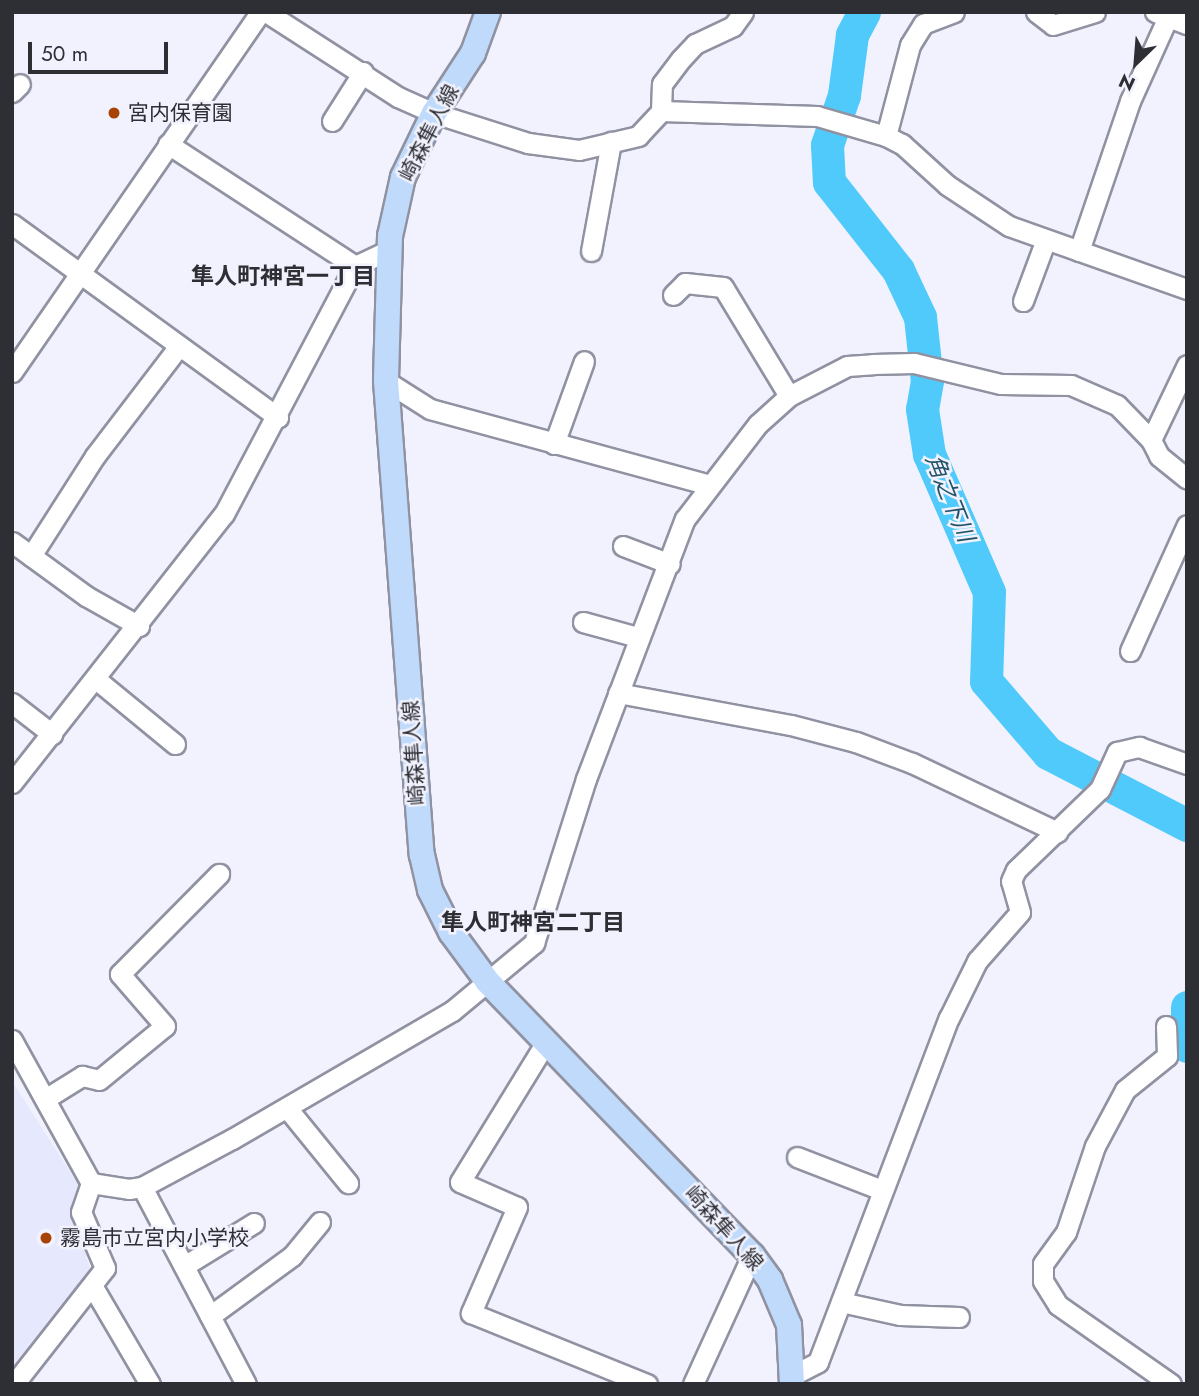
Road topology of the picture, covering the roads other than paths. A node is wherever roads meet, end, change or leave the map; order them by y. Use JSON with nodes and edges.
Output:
{"nodes":[{"id":1,"x":260,"y":12,"type":"edge"},
{"id":2,"x":266,"y":12,"type":"edge"},
{"id":3,"x":488,"y":12,"type":"edge"},
{"id":4,"x":743,"y":12,"type":"edge"},
{"id":5,"x":954,"y":12,"type":"edge"},
{"id":6,"x":1036,"y":12,"type":"edge"},
{"id":7,"x":1095,"y":12,"type":"edge"},
{"id":8,"x":1161,"y":15,"type":"edge"},
{"id":9,"x":1187,"y":24,"type":"edge"},
{"id":10,"x":363,"y":72,"type":"junction"},
{"id":11,"x":661,"y":111,"type":"junction"},
{"id":12,"x":434,"y":113,"type":"junction"},
{"id":13,"x":332,"y":121,"type":"dead end"},
{"id":14,"x":886,"y":136,"type":"junction"},
{"id":15,"x":611,"y":142,"type":"junction"},
{"id":16,"x":168,"y":145,"type":"junction"},
{"id":17,"x":12,"y":224,"type":"edge"},
{"id":18,"x":1045,"y":242,"type":"junction"},
{"id":19,"x":389,"y":250,"type":"junction"},
{"id":20,"x":591,"y":251,"type":"dead end"},
{"id":21,"x":1079,"y":251,"type":"junction"},
{"id":22,"x":355,"y":266,"type":"junction"},
{"id":23,"x":79,"y":276,"type":"junction"},
{"id":24,"x":1187,"y":289,"type":"edge"},
{"id":25,"x":673,"y":295,"type":"dead end"},
{"id":26,"x":1023,"y":301,"type":"dead end"},
{"id":27,"x":179,"y":346,"type":"junction"},
{"id":28,"x":16,"y":360,"type":"edge"},
{"id":29,"x":584,"y":361,"type":"dead end"},
{"id":30,"x":1187,"y":365,"type":"edge"},
{"id":31,"x":386,"y":381,"type":"junction"},
{"id":32,"x":789,"y":396,"type":"junction"},
{"id":33,"x":278,"y":417,"type":"junction"},
{"id":34,"x":1151,"y":440,"type":"junction"},
{"id":35,"x":554,"y":444,"type":"junction"},
{"id":36,"x":1187,"y":480,"type":"edge"},
{"id":37,"x":709,"y":485,"type":"junction"},
{"id":38,"x":1187,"y":525,"type":"edge"},
{"id":39,"x":12,"y":542,"type":"edge"},
{"id":40,"x":623,"y":546,"type":"dead end"},
{"id":41,"x":31,"y":556,"type":"junction"},
{"id":42,"x":670,"y":564,"type":"junction"},
{"id":43,"x":583,"y":622,"type":"dead end"},
{"id":44,"x":139,"y":626,"type":"junction"},
{"id":45,"x":638,"y":637,"type":"junction"},
{"id":46,"x":1130,"y":651,"type":"dead end"},
{"id":47,"x":97,"y":680,"type":"junction"},
{"id":48,"x":618,"y":694,"type":"junction"},
{"id":49,"x":12,"y":703,"type":"edge"},
{"id":50,"x":52,"y":734,"type":"junction"},
{"id":51,"x":175,"y":744,"type":"dead end"},
{"id":52,"x":1187,"y":764,"type":"edge"},
{"id":53,"x":12,"y":783,"type":"edge"},
{"id":54,"x":1057,"y":832,"type":"junction"},
{"id":55,"x":219,"y":874,"type":"dead end"},
{"id":56,"x":488,"y":982,"type":"junction"},
{"id":57,"x":1166,"y":1026,"type":"dead end"},
{"id":58,"x":12,"y":1041,"type":"edge"},
{"id":59,"x":546,"y":1042,"type":"junction"},
{"id":60,"x":46,"y":1099,"type":"junction"},
{"id":61,"x":287,"y":1108,"type":"junction"},
{"id":62,"x":797,"y":1157,"type":"dead end"},
{"id":63,"x":91,"y":1183,"type":"junction"},
{"id":64,"x":348,"y":1183,"type":"dead end"},
{"id":65,"x":142,"y":1187,"type":"junction"},
{"id":66,"x":881,"y":1190,"type":"junction"},
{"id":67,"x":320,"y":1222,"type":"dead end"},
{"id":68,"x":254,"y":1223,"type":"dead end"},
{"id":69,"x":752,"y":1255,"type":"junction"},
{"id":70,"x":184,"y":1266,"type":"junction"},
{"id":71,"x":93,"y":1287,"type":"junction"},
{"id":72,"x":841,"y":1302,"type":"junction"},
{"id":73,"x":210,"y":1316,"type":"junction"},
{"id":74,"x":960,"y":1317,"type":"dead end"},
{"id":75,"x":793,"y":1379,"type":"edge"},
{"id":76,"x":15,"y":1384,"type":"edge"},
{"id":77,"x":150,"y":1384,"type":"edge"},
{"id":78,"x":246,"y":1384,"type":"edge"},
{"id":79,"x":648,"y":1384,"type":"edge"},
{"id":80,"x":693,"y":1384,"type":"edge"},
{"id":81,"x":1171,"y":1384,"type":"edge"}],
"edges":[{"from":1,"to":16,"type":"street"},
{"from":2,"to":10,"type":"street"},
{"from":3,"to":12,"type":"main road","name":"崎森隼人線"},
{"from":4,"to":11,"type":"street"},
{"from":5,"to":14,"type":"street"},
{"from":6,"to":7,"type":"street"},
{"from":8,"to":9,"type":"street"},
{"from":8,"to":21,"type":"street"},
{"from":10,"to":12,"type":"street"},
{"from":10,"to":13,"type":"street"},
{"from":11,"to":14,"type":"street"},
{"from":11,"to":15,"type":"street"},
{"from":12,"to":15,"type":"street"},
{"from":12,"to":19,"type":"main road","name":"崎森隼人線"},
{"from":14,"to":18,"type":"street"},
{"from":15,"to":20,"type":"street"},
{"from":16,"to":22,"type":"street"},
{"from":16,"to":23,"type":"street"},
{"from":17,"to":23,"type":"street"},
{"from":18,"to":21,"type":"street"},
{"from":18,"to":26,"type":"street"},
{"from":19,"to":22,"type":"street"},
{"from":19,"to":31,"type":"main road","name":"崎森隼人線"},
{"from":21,"to":24,"type":"street"},
{"from":22,"to":33,"type":"street"},
{"from":23,"to":27,"type":"street"},
{"from":23,"to":28,"type":"street"},
{"from":25,"to":32,"type":"street"},
{"from":27,"to":33,"type":"street"},
{"from":27,"to":41,"type":"street"},
{"from":29,"to":35,"type":"street"},
{"from":30,"to":34,"type":"street"},
{"from":31,"to":35,"type":"street"},
{"from":31,"to":56,"type":"main road","name":"崎森隼人線"},
{"from":32,"to":34,"type":"street"},
{"from":32,"to":37,"type":"street"},
{"from":33,"to":44,"type":"street"},
{"from":34,"to":36,"type":"street"},
{"from":35,"to":37,"type":"street"},
{"from":37,"to":42,"type":"street"},
{"from":38,"to":46,"type":"street"},
{"from":39,"to":41,"type":"street"},
{"from":40,"to":42,"type":"street"},
{"from":41,"to":44,"type":"street"},
{"from":42,"to":45,"type":"street"},
{"from":43,"to":45,"type":"street"},
{"from":44,"to":47,"type":"street"},
{"from":45,"to":48,"type":"street"},
{"from":47,"to":50,"type":"street"},
{"from":47,"to":51,"type":"street"},
{"from":48,"to":54,"type":"street"},
{"from":48,"to":56,"type":"street"},
{"from":49,"to":50,"type":"street"},
{"from":50,"to":53,"type":"street"},
{"from":52,"to":54,"type":"street"},
{"from":54,"to":66,"type":"street"},
{"from":55,"to":60,"type":"street"},
{"from":56,"to":59,"type":"main road","name":"崎森隼人線"},
{"from":56,"to":61,"type":"street"},
{"from":57,"to":81,"type":"street"},
{"from":58,"to":60,"type":"street"},
{"from":59,"to":69,"type":"main road","name":"崎森隼人線"},
{"from":59,"to":79,"type":"street"},
{"from":60,"to":63,"type":"street"},
{"from":61,"to":64,"type":"street"},
{"from":61,"to":65,"type":"street"},
{"from":62,"to":66,"type":"street"},
{"from":63,"to":65,"type":"street"},
{"from":63,"to":71,"type":"street"},
{"from":65,"to":70,"type":"street"},
{"from":66,"to":72,"type":"street"},
{"from":67,"to":73,"type":"street"},
{"from":68,"to":70,"type":"street"},
{"from":69,"to":75,"type":"main road","name":"崎森隼人線"},
{"from":69,"to":80,"type":"street"},
{"from":70,"to":73,"type":"street"},
{"from":71,"to":76,"type":"street"},
{"from":71,"to":77,"type":"street"},
{"from":72,"to":74,"type":"street"},
{"from":72,"to":75,"type":"street"},
{"from":73,"to":78,"type":"street"}]}
